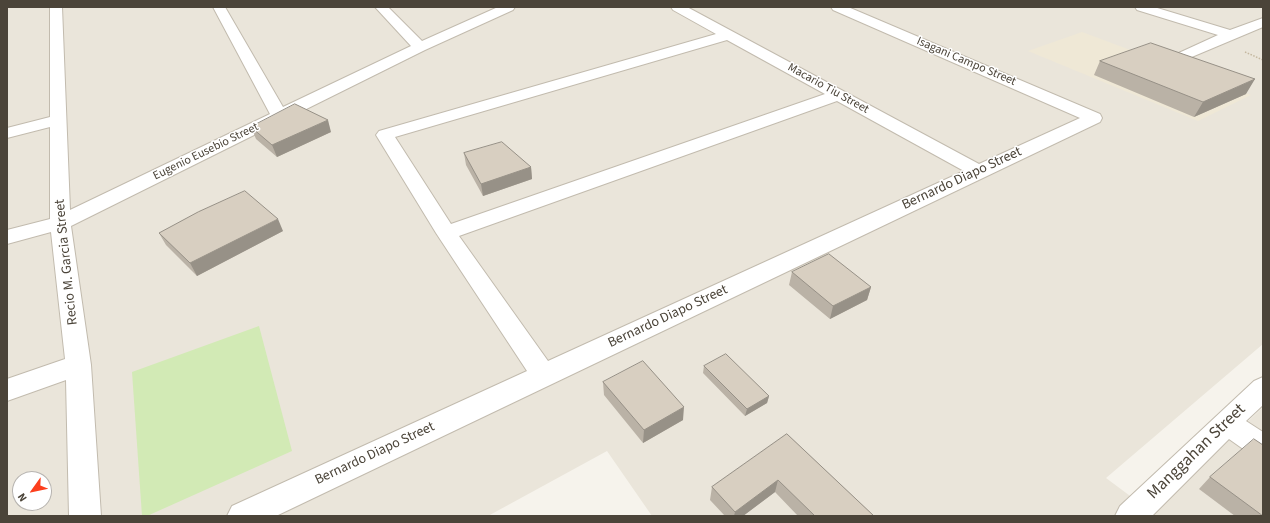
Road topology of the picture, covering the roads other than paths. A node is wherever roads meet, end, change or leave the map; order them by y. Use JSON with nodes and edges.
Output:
{"nodes":[{"id":1,"x":56,"y":7,"type":"edge"},
{"id":2,"x":219,"y":7,"type":"edge"},
{"id":3,"x":381,"y":7,"type":"edge"},
{"id":4,"x":509,"y":7,"type":"edge"},
{"id":5,"x":676,"y":7,"type":"edge"},
{"id":6,"x":837,"y":7,"type":"edge"},
{"id":7,"x":1141,"y":7,"type":"edge"},
{"id":8,"x":1263,"y":22,"type":"edge"},
{"id":9,"x":728,"y":35,"type":"junction"},
{"id":10,"x":1231,"y":35,"type":"junction"},
{"id":11,"x":420,"y":47,"type":"junction"},
{"id":12,"x":1175,"y":60,"type":"edge"},
{"id":13,"x":839,"y":95,"type":"junction"},
{"id":14,"x":280,"y":116,"type":"junction"},
{"id":15,"x":1094,"y":118,"type":"joint"},
{"id":16,"x":57,"y":120,"type":"junction"},
{"id":17,"x":7,"y":133,"type":"edge"},
{"id":18,"x":979,"y":172,"type":"junction"},
{"id":19,"x":60,"y":223,"type":"junction"},
{"id":20,"x":446,"y":233,"type":"junction"},
{"id":21,"x":7,"y":237,"type":"edge"},
{"id":22,"x":78,"y":365,"type":"junction"},
{"id":23,"x":544,"y":375,"type":"junction"},
{"id":24,"x":1263,"y":388,"type":"edge"},
{"id":25,"x":7,"y":390,"type":"edge"},
{"id":26,"x":1226,"y":423,"type":"junction"},
{"id":27,"x":1263,"y":447,"type":"edge"},
{"id":28,"x":85,"y":516,"type":"edge"},
{"id":29,"x":243,"y":516,"type":"edge"},
{"id":30,"x":1131,"y":516,"type":"edge"}],
"edges":[{"from":1,"to":16,"type":"street","name":"Recio M. Garcia Street"},
{"from":2,"to":14,"type":"street"},
{"from":3,"to":11,"type":"street"},
{"from":4,"to":11,"type":"street","name":"Eugenio Eusebio Street"},
{"from":5,"to":9,"type":"street","name":"Macario Tiu Street"},
{"from":6,"to":15,"type":"street","name":"Isagani Campo Street"},
{"from":7,"to":10,"type":"street"},
{"from":8,"to":10,"type":"street"},
{"from":9,"to":13,"type":"street","name":"Macario Tiu Street"},
{"from":9,"to":20,"type":"street"},
{"from":10,"to":12,"type":"street"},
{"from":11,"to":14,"type":"street","name":"Eugenio Eusebio Street"},
{"from":13,"to":18,"type":"street","name":"Macario Tiu Street"},
{"from":13,"to":20,"type":"street"},
{"from":14,"to":19,"type":"street","name":"Eugenio Eusebio Street"},
{"from":15,"to":18,"type":"street","name":"Bernardo Diapo Street"},
{"from":16,"to":17,"type":"street"},
{"from":16,"to":19,"type":"street","name":"Recio M. Garcia Street"},
{"from":18,"to":23,"type":"street","name":"Bernardo Diapo Street"},
{"from":19,"to":21,"type":"street","name":"Eugenio Eusebio Street"},
{"from":19,"to":22,"type":"street","name":"Recio M. Garcia Street"},
{"from":20,"to":23,"type":"street"},
{"from":22,"to":25,"type":"street"},
{"from":22,"to":28,"type":"street","name":"Recio M. Garcia Street"},
{"from":23,"to":29,"type":"street","name":"Bernardo Diapo Street"},
{"from":24,"to":26,"type":"street","name":"Manggahan Street"},
{"from":26,"to":27,"type":"street"},
{"from":26,"to":30,"type":"street","name":"Manggahan Street"}]}
